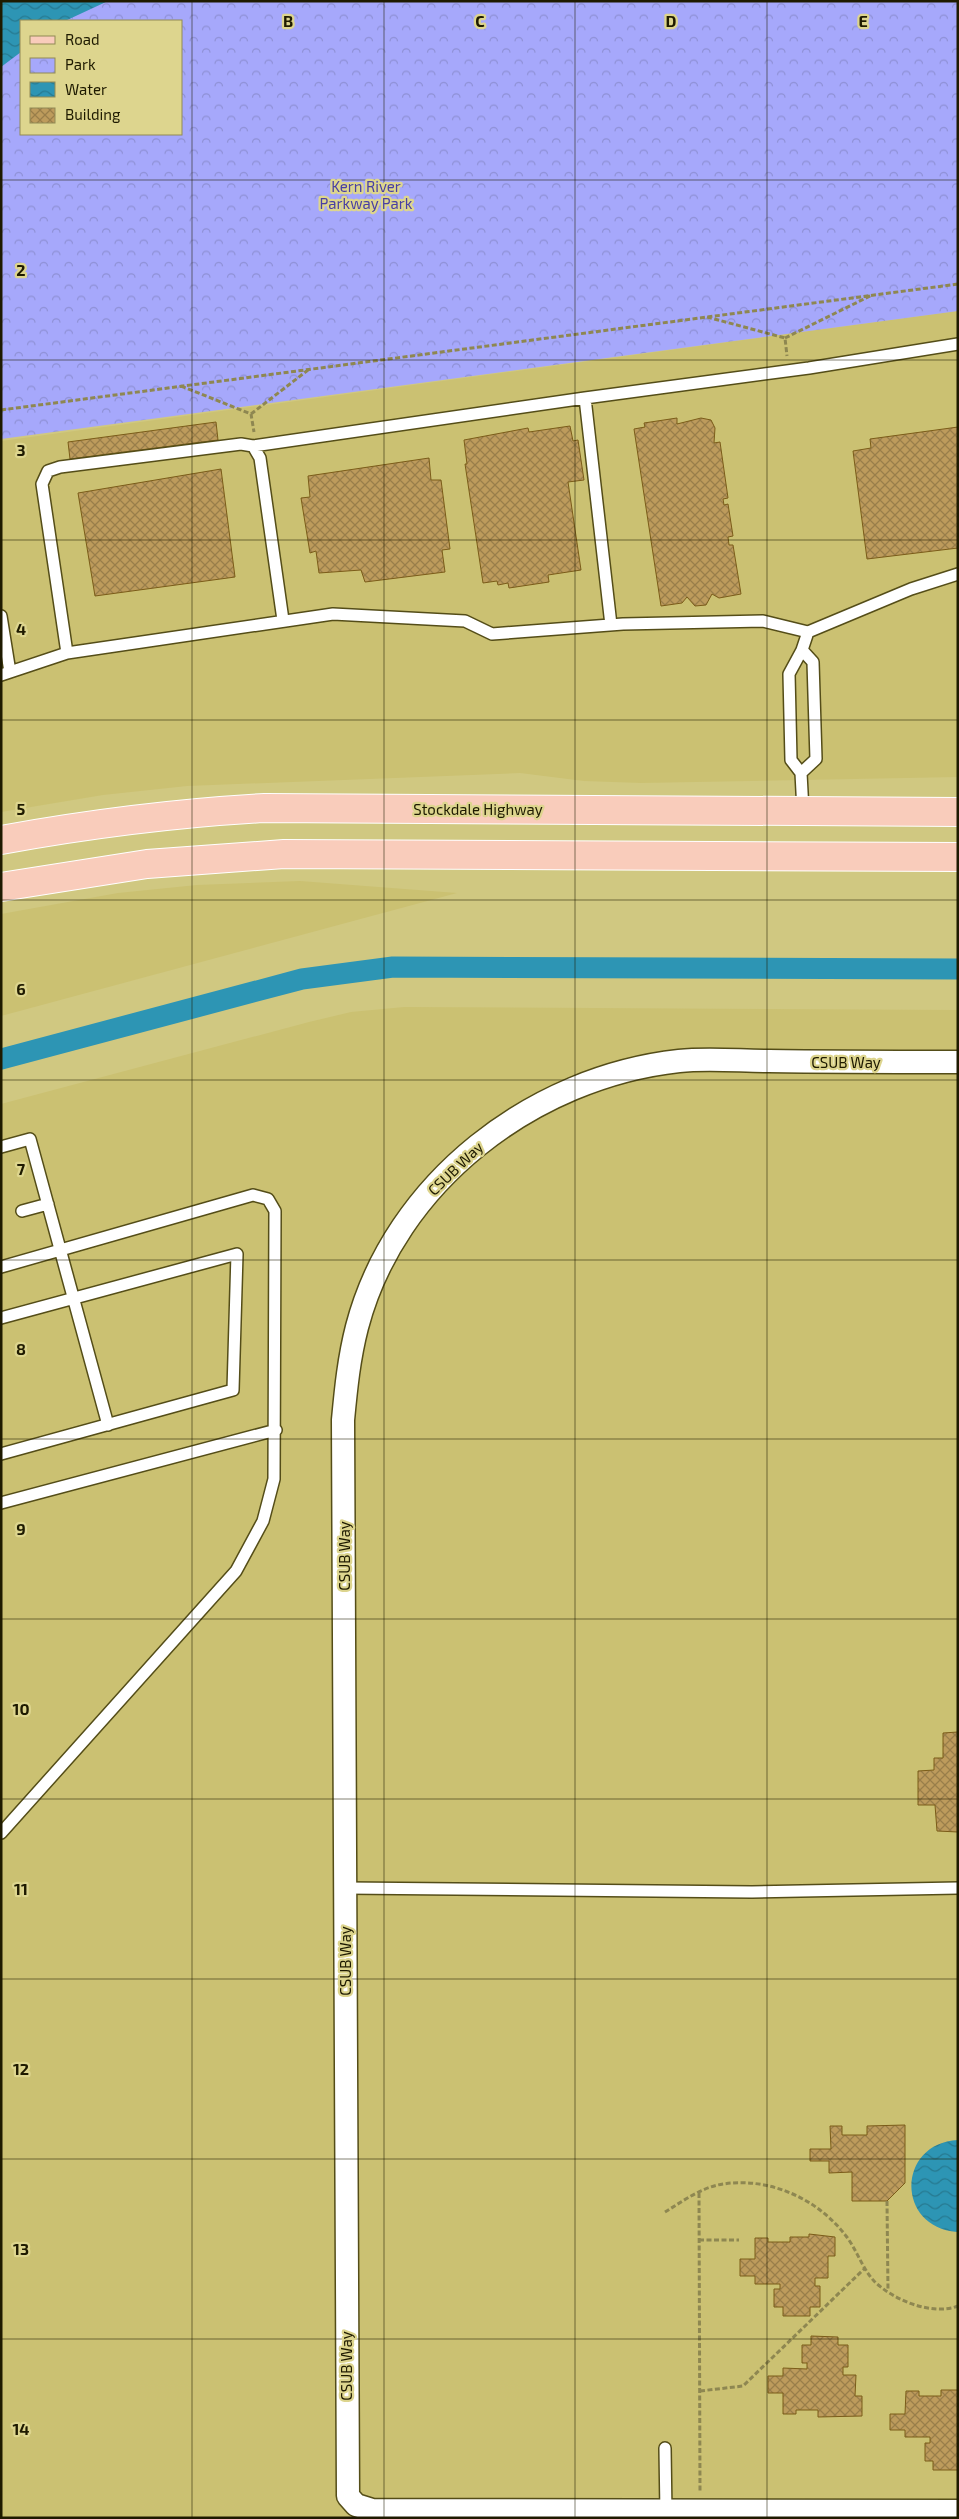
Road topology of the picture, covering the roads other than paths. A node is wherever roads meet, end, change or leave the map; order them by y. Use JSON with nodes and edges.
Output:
{"nodes":[{"id":1,"x":958,"y":344,"type":"edge"},
{"id":2,"x":585,"y":398,"type":"junction"},
{"id":3,"x":253,"y":446,"type":"junction"},
{"id":4,"x":958,"y":574,"type":"edge"},
{"id":5,"x":1,"y":616,"type":"edge"},
{"id":6,"x":283,"y":620,"type":"junction"},
{"id":7,"x":611,"y":625,"type":"junction"},
{"id":8,"x":808,"y":632,"type":"junction"},
{"id":9,"x":802,"y":650,"type":"junction"},
{"id":10,"x":67,"y":653,"type":"junction"},
{"id":11,"x":6,"y":673,"type":"edge"},
{"id":12,"x":802,"y":773,"type":"junction"},
{"id":13,"x":803,"y":811,"type":"junction"},
{"id":14,"x":958,"y":812,"type":"edge"},
{"id":15,"x":1,"y":840,"type":"edge"},
{"id":16,"x":958,"y":857,"type":"edge"},
{"id":17,"x":1,"y":887,"type":"edge"},
{"id":18,"x":958,"y":1062,"type":"edge"},
{"id":19,"x":1,"y":1147,"type":"edge"},
{"id":20,"x":48,"y":1204,"type":"junction"},
{"id":21,"x":22,"y":1211,"type":"dead end"},
{"id":22,"x":60,"y":1250,"type":"junction"},
{"id":23,"x":1,"y":1266,"type":"edge"},
{"id":24,"x":73,"y":1298,"type":"junction"},
{"id":25,"x":1,"y":1318,"type":"edge"},
{"id":26,"x":108,"y":1425,"type":"junction"},
{"id":27,"x":276,"y":1430,"type":"junction"},
{"id":28,"x":1,"y":1454,"type":"edge"},
{"id":29,"x":1,"y":1504,"type":"edge"},
{"id":30,"x":1,"y":1833,"type":"edge"},
{"id":31,"x":345,"y":1888,"type":"junction"},
{"id":32,"x":958,"y":1888,"type":"edge"},
{"id":33,"x":666,"y":2448,"type":"dead end"},
{"id":34,"x":958,"y":2511,"type":"edge"},
{"id":35,"x":666,"y":2514,"type":"edge"},
{"id":36,"x":818,"y":2514,"type":"edge"},
{"id":37,"x":867,"y":2514,"type":"edge"}],
"edges":[{"from":1,"to":2,"type":"lane"},
{"from":2,"to":3,"type":"lane"},
{"from":2,"to":7,"type":"lane"},
{"from":3,"to":6,"type":"lane"},
{"from":3,"to":10,"type":"lane"},
{"from":4,"to":8,"type":"lane"},
{"from":5,"to":11,"type":"lane"},
{"from":6,"to":7,"type":"lane"},
{"from":6,"to":10,"type":"lane"},
{"from":7,"to":8,"type":"lane"},
{"from":8,"to":9,"type":"lane"},
{"from":9,"to":12,"type":"lane"},
{"from":9,"to":12,"type":"lane"},
{"from":10,"to":11,"type":"lane"},
{"from":12,"to":13,"type":"lane"},
{"from":13,"to":14,"type":"main road","name":"Stockdale Highway"},
{"from":13,"to":15,"type":"main road","name":"Stockdale Highway"},
{"from":16,"to":17,"type":"main road"},
{"from":18,"to":31,"type":"street","name":"CSUB Way"},
{"from":19,"to":20,"type":"lane"},
{"from":20,"to":21,"type":"lane"},
{"from":20,"to":22,"type":"lane"},
{"from":22,"to":23,"type":"lane"},
{"from":22,"to":24,"type":"lane"},
{"from":22,"to":27,"type":"lane"},
{"from":24,"to":25,"type":"lane"},
{"from":24,"to":26,"type":"lane"},
{"from":24,"to":26,"type":"lane"},
{"from":26,"to":28,"type":"lane"},
{"from":27,"to":29,"type":"lane"},
{"from":27,"to":30,"type":"lane"},
{"from":31,"to":32,"type":"lane"},
{"from":31,"to":35,"type":"street","name":"CSUB Way"},
{"from":33,"to":35,"type":"lane"},
{"from":34,"to":37,"type":"street"},
{"from":35,"to":36,"type":"street"},
{"from":36,"to":37,"type":"street"}]}
